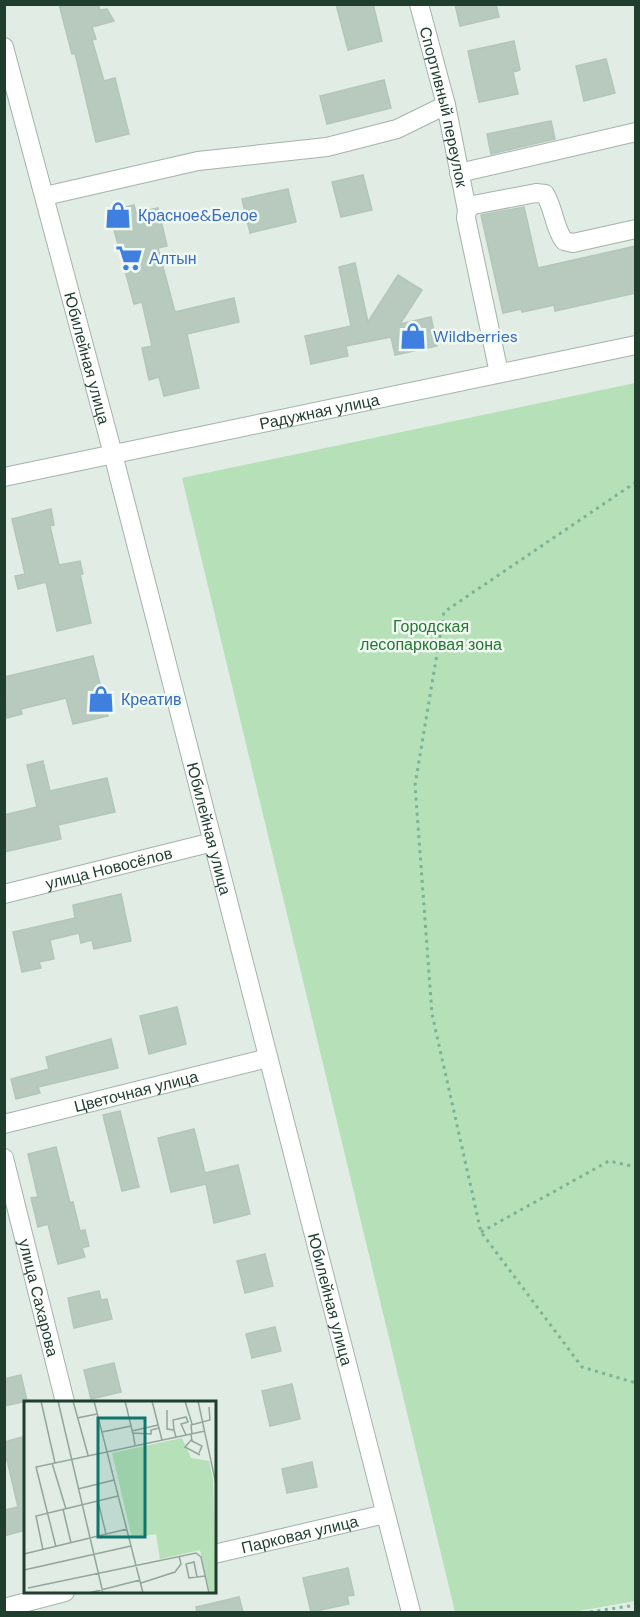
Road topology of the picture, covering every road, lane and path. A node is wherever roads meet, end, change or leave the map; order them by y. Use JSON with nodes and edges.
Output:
{"nodes":[{"id":1,"x":419,"y":4,"type":"edge"},
{"id":2,"x":4,"y":47,"type":"edge"},
{"id":3,"x":446,"y":105,"type":"junction"},
{"id":4,"x":636,"y":132,"type":"edge"},
{"id":5,"x":459,"y":173,"type":"junction"},
{"id":6,"x":45,"y":196,"type":"junction"},
{"id":7,"x":467,"y":210,"type":"junction"},
{"id":8,"x":636,"y":229,"type":"edge"},
{"id":9,"x":636,"y":345,"type":"edge"},
{"id":10,"x":499,"y":373,"type":"junction"},
{"id":11,"x":113,"y":454,"type":"junction"},
{"id":12,"x":4,"y":477,"type":"edge"},
{"id":13,"x":636,"y":482,"type":"edge"},
{"id":14,"x":213,"y":842,"type":"junction"},
{"id":15,"x":4,"y":894,"type":"edge"},
{"id":16,"x":268,"y":1058,"type":"junction"},
{"id":17,"x":4,"y":1124,"type":"edge"},
{"id":18,"x":4,"y":1158,"type":"edge"},
{"id":19,"x":636,"y":1167,"type":"edge"},
{"id":20,"x":481,"y":1232,"type":"junction"},
{"id":21,"x":636,"y":1383,"type":"edge"},
{"id":22,"x":65,"y":1401,"type":"edge"},
{"id":23,"x":385,"y":1514,"type":"junction"},
{"id":24,"x":216,"y":1554,"type":"edge"},
{"id":25,"x":60,"y":1593,"type":"edge"},
{"id":26,"x":636,"y":1605,"type":"edge"},
{"id":27,"x":4,"y":1608,"type":"edge"},
{"id":28,"x":411,"y":1612,"type":"edge"},
{"id":29,"x":590,"y":1612,"type":"edge"}],
"edges":[{"from":1,"to":3,"type":"street","name":"Спортивный переулок"},
{"from":2,"to":6,"type":"street","name":"Юбилейная улица"},
{"from":3,"to":5,"type":"street","name":"Спортивный переулок"},
{"from":3,"to":6,"type":"street"},
{"from":4,"to":5,"type":"street"},
{"from":5,"to":7,"type":"street","name":"Спортивный переулок"},
{"from":6,"to":11,"type":"street","name":"Юбилейная улица"},
{"from":7,"to":8,"type":"street"},
{"from":7,"to":10,"type":"street","name":"Спортивный переулок"},
{"from":9,"to":10,"type":"street","name":"Радужная улица"},
{"from":10,"to":11,"type":"street","name":"Радужная улица"},
{"from":11,"to":12,"type":"street","name":"Радужная улица"},
{"from":11,"to":14,"type":"street","name":"Юбилейная улица"},
{"from":13,"to":20,"type":"path"},
{"from":14,"to":15,"type":"street","name":"улица Новосёлов"},
{"from":14,"to":16,"type":"street","name":"Юбилейная улица"},
{"from":16,"to":17,"type":"street","name":"Цветочная улица"},
{"from":16,"to":23,"type":"street","name":"Юбилейная улица"},
{"from":18,"to":22,"type":"street","name":"улица Сахарова"},
{"from":19,"to":20,"type":"path"},
{"from":20,"to":21,"type":"path"},
{"from":23,"to":24,"type":"street","name":"Парковая улица"},
{"from":23,"to":28,"type":"street","name":"Юбилейная улица"},
{"from":25,"to":27,"type":"street"},
{"from":26,"to":29,"type":"path"}]}
